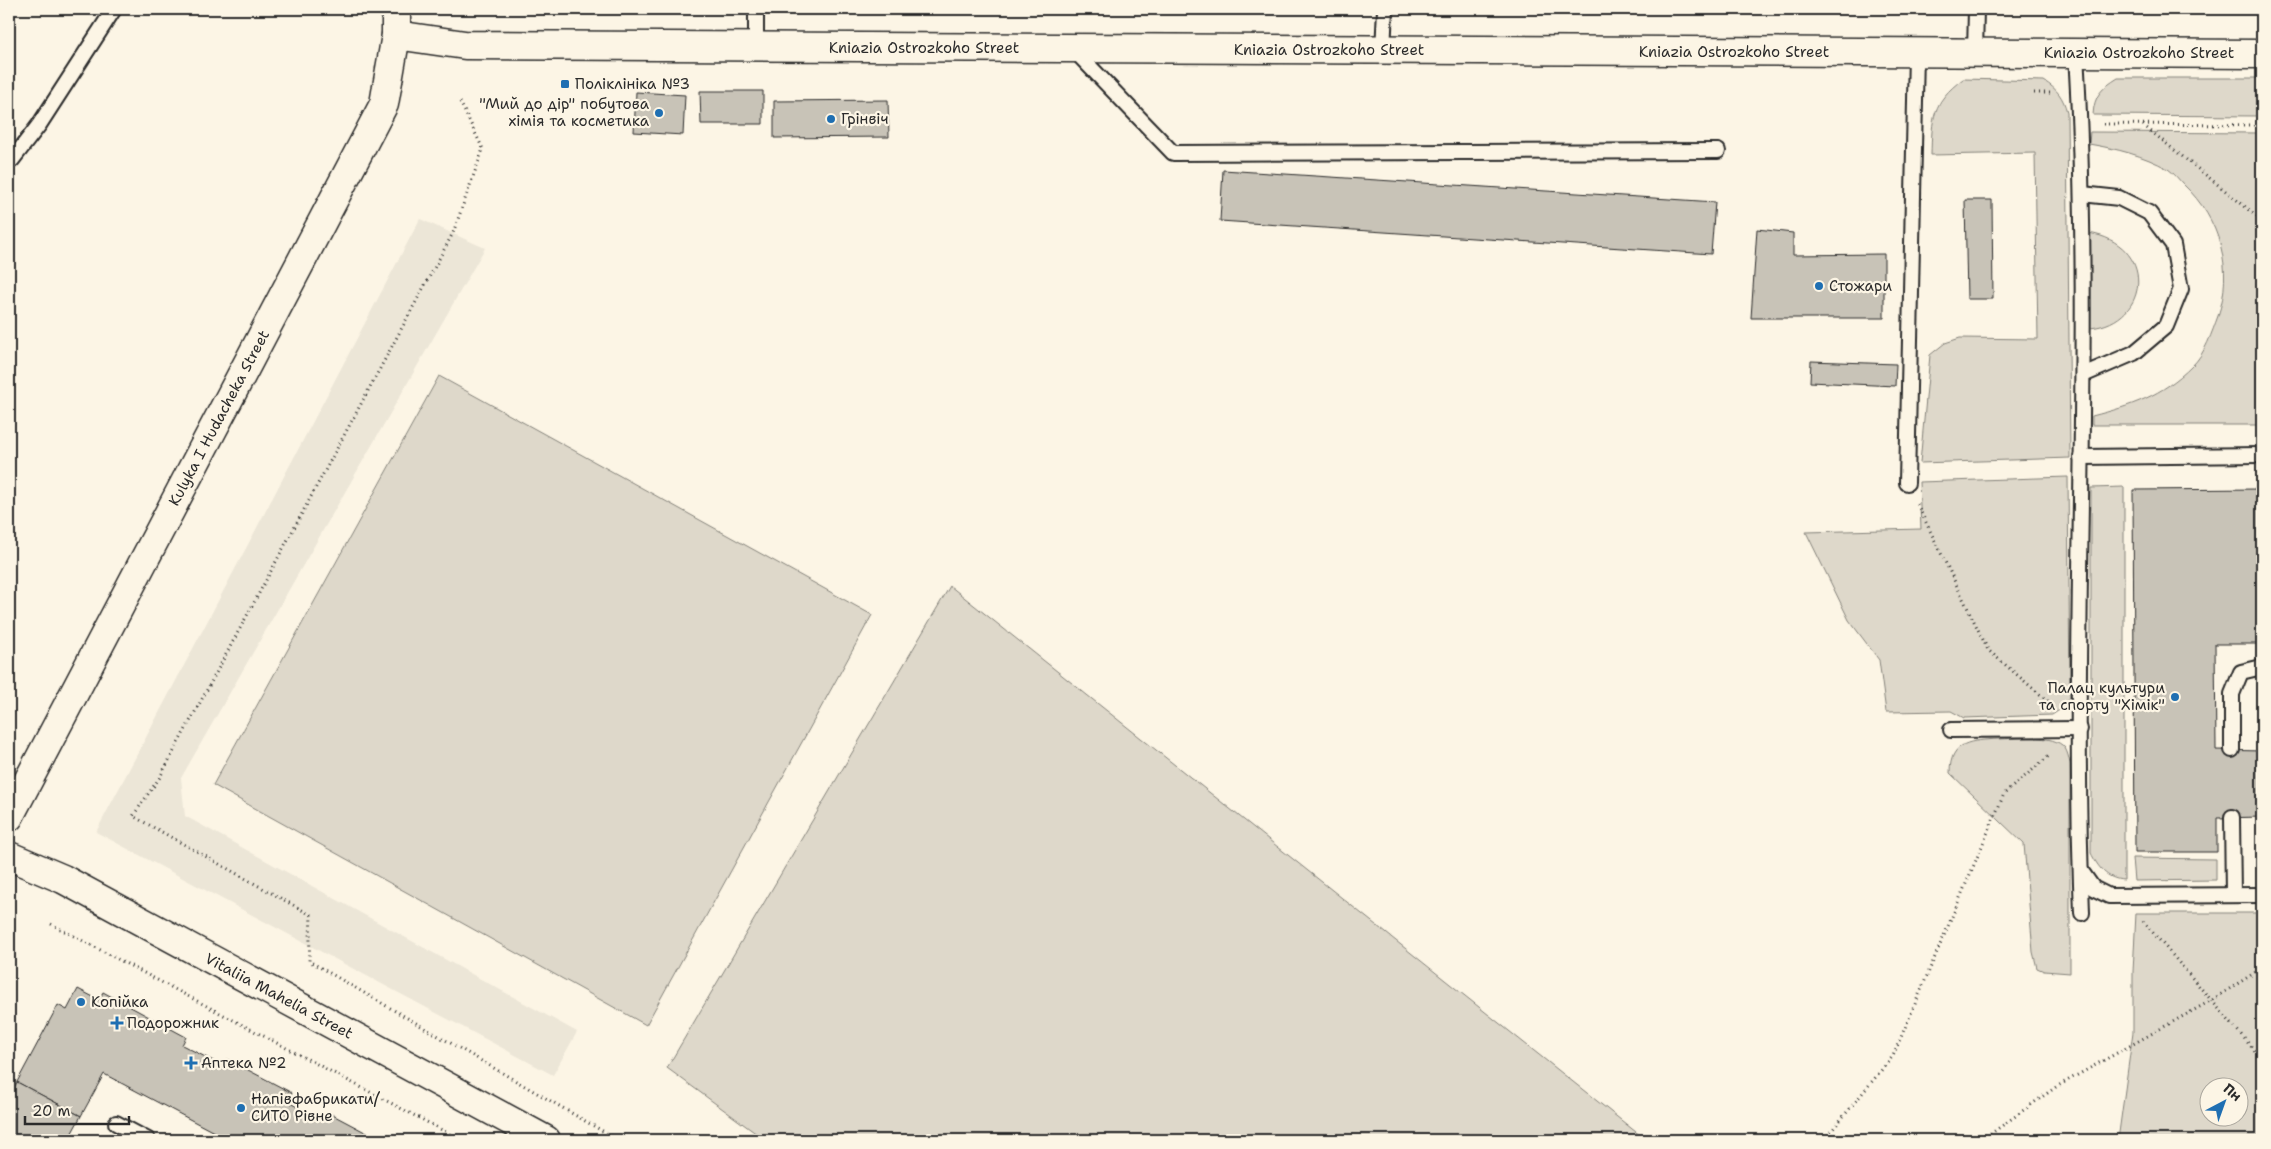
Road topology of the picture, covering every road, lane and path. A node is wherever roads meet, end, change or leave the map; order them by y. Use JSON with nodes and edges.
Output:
{"nodes":[{"id":1,"x":114,"y":9,"type":"edge"},
{"id":2,"x":756,"y":9,"type":"edge"},
{"id":3,"x":1385,"y":9,"type":"edge"},
{"id":4,"x":1976,"y":9,"type":"edge"},
{"id":5,"x":396,"y":22,"type":"edge"},
{"id":6,"x":756,"y":46,"type":"junction"},
{"id":7,"x":1072,"y":49,"type":"junction"},
{"id":8,"x":1383,"y":51,"type":"junction"},
{"id":9,"x":1916,"y":53,"type":"junction"},
{"id":10,"x":1975,"y":53,"type":"junction"},
{"id":11,"x":2076,"y":54,"type":"junction"},
{"id":12,"x":2262,"y":54,"type":"edge"},
{"id":13,"x":460,"y":102,"type":"dead end"},
{"id":14,"x":2079,"y":124,"type":"junction"},
{"id":15,"x":2143,"y":124,"type":"junction"},
{"id":16,"x":2262,"y":125,"type":"edge"},
{"id":17,"x":1718,"y":151,"type":"dead end"},
{"id":18,"x":12,"y":160,"type":"dead end"},
{"id":19,"x":2082,"y":194,"type":"junction"},
{"id":20,"x":2262,"y":220,"type":"edge"},
{"id":21,"x":2083,"y":374,"type":"junction"},
{"id":22,"x":2262,"y":454,"type":"edge"},
{"id":23,"x":2081,"y":457,"type":"junction"},
{"id":24,"x":1907,"y":483,"type":"joint"},
{"id":25,"x":2262,"y":668,"type":"edge"},
{"id":26,"x":2080,"y":729,"type":"junction"},
{"id":27,"x":1951,"y":730,"type":"dead end"},
{"id":28,"x":2232,"y":750,"type":"dead end"},
{"id":29,"x":9,"y":817,"type":"edge"},
{"id":30,"x":2232,"y":817,"type":"dead end"},
{"id":31,"x":9,"y":856,"type":"edge"},
{"id":32,"x":2081,"y":870,"type":"junction"},
{"id":33,"x":2232,"y":895,"type":"junction"},
{"id":34,"x":2262,"y":895,"type":"edge"},
{"id":35,"x":2109,"y":896,"type":"junction"},
{"id":36,"x":2082,"y":913,"type":"dead end"},
{"id":37,"x":51,"y":924,"type":"dead end"},
{"id":38,"x":2262,"y":968,"type":"edge"},
{"id":39,"x":2212,"y":1000,"type":"junction"},
{"id":40,"x":2262,"y":1058,"type":"edge"},
{"id":41,"x":116,"y":1123,"type":"dead end"},
{"id":42,"x":148,"y":1140,"type":"edge"},
{"id":43,"x":461,"y":1140,"type":"edge"},
{"id":44,"x":546,"y":1140,"type":"edge"},
{"id":45,"x":618,"y":1140,"type":"edge"},
{"id":46,"x":1824,"y":1140,"type":"edge"},
{"id":47,"x":1982,"y":1140,"type":"edge"}],
"edges":[{"from":1,"to":18,"type":"lane"},
{"from":2,"to":6,"type":"lane"},
{"from":3,"to":8,"type":"lane"},
{"from":4,"to":10,"type":"lane"},
{"from":5,"to":6,"type":"street","name":"Kniazia Ostrozkoho Street"},
{"from":5,"to":29,"type":"street","name":"Kulyka I Hudacheka Street"},
{"from":6,"to":7,"type":"street","name":"Kniazia Ostrozkoho Street"},
{"from":7,"to":8,"type":"street","name":"Kniazia Ostrozkoho Street"},
{"from":7,"to":17,"type":"lane"},
{"from":8,"to":9,"type":"street","name":"Kniazia Ostrozkoho Street"},
{"from":9,"to":10,"type":"street","name":"Kniazia Ostrozkoho Street"},
{"from":9,"to":24,"type":"lane"},
{"from":10,"to":11,"type":"street","name":"Kniazia Ostrozkoho Street"},
{"from":11,"to":12,"type":"street","name":"Kniazia Ostrozkoho Street"},
{"from":11,"to":14,"type":"lane"},
{"from":13,"to":45,"type":"path"},
{"from":14,"to":15,"type":"path"},
{"from":14,"to":19,"type":"lane"},
{"from":15,"to":16,"type":"path"},
{"from":15,"to":20,"type":"path"},
{"from":19,"to":21,"type":"lane"},
{"from":19,"to":21,"type":"lane"},
{"from":21,"to":23,"type":"lane"},
{"from":22,"to":23,"type":"lane"},
{"from":23,"to":26,"type":"lane"},
{"from":24,"to":26,"type":"path"},
{"from":25,"to":28,"type":"lane"},
{"from":26,"to":27,"type":"lane"},
{"from":26,"to":32,"type":"lane"},
{"from":26,"to":46,"type":"path"},
{"from":30,"to":33,"type":"lane"},
{"from":31,"to":44,"type":"street","name":"Vitaliia Mahelia Street"},
{"from":32,"to":35,"type":"lane"},
{"from":32,"to":36,"type":"lane"},
{"from":33,"to":34,"type":"lane"},
{"from":33,"to":35,"type":"lane"},
{"from":35,"to":39,"type":"path"},
{"from":37,"to":43,"type":"path"},
{"from":38,"to":39,"type":"path"},
{"from":39,"to":40,"type":"path"},
{"from":39,"to":47,"type":"path"},
{"from":41,"to":42,"type":"lane"}]}
